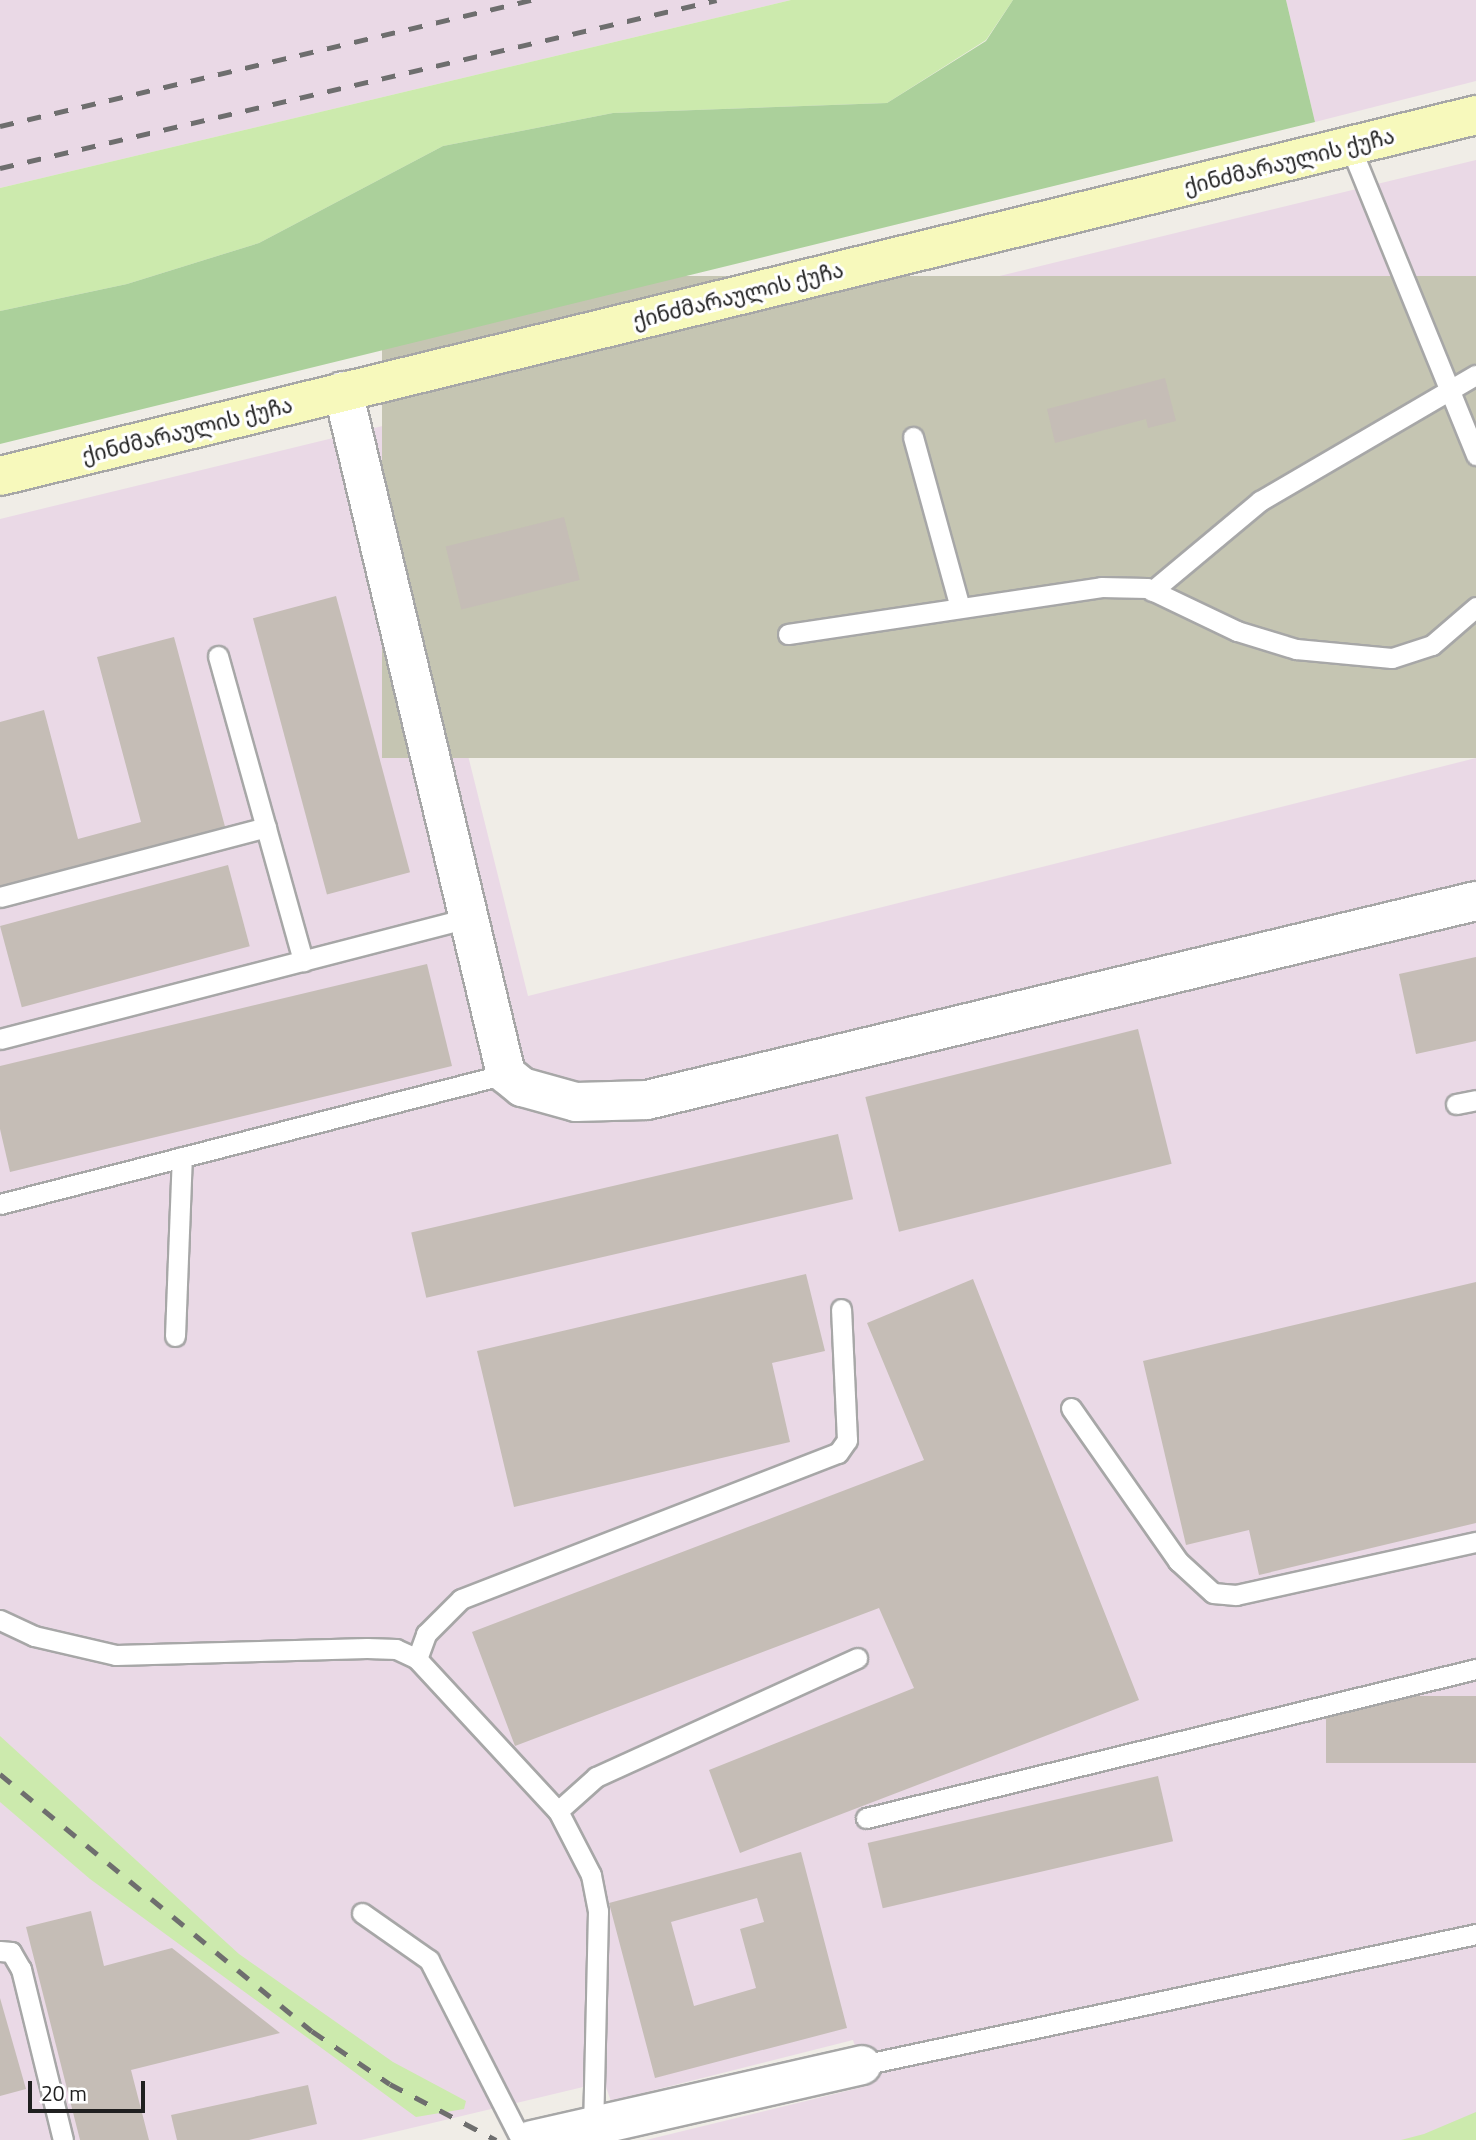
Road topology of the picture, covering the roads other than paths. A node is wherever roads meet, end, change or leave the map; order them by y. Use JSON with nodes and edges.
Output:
{"nodes":[{"id":1,"x":1476,"y":115,"type":"edge"},
{"id":2,"x":1350,"y":146,"type":"junction"},
{"id":3,"x":1476,"y":375,"type":"edge"},
{"id":4,"x":343,"y":391,"type":"junction"},
{"id":5,"x":1452,"y":392,"type":"junction"},
{"id":6,"x":913,"y":437,"type":"dead end"},
{"id":7,"x":1476,"y":455,"type":"edge"},
{"id":8,"x":0,"y":476,"type":"edge"},
{"id":9,"x":1152,"y":591,"type":"junction"},
{"id":10,"x":1476,"y":607,"type":"edge"},
{"id":11,"x":960,"y":608,"type":"junction"},
{"id":12,"x":788,"y":634,"type":"dead end"},
{"id":13,"x":218,"y":656,"type":"dead end"},
{"id":14,"x":266,"y":827,"type":"junction"},
{"id":15,"x":0,"y":897,"type":"edge"},
{"id":16,"x":1476,"y":901,"type":"edge"},
{"id":17,"x":468,"y":918,"type":"junction"},
{"id":18,"x":303,"y":961,"type":"junction"},
{"id":19,"x":0,"y":1039,"type":"edge"},
{"id":20,"x":506,"y":1074,"type":"junction"},
{"id":21,"x":1476,"y":1100,"type":"edge"},
{"id":22,"x":1456,"y":1104,"type":"dead end"},
{"id":23,"x":182,"y":1157,"type":"junction"},
{"id":24,"x":0,"y":1204,"type":"edge"},
{"id":25,"x":841,"y":1309,"type":"dead end"},
{"id":26,"x":176,"y":1336,"type":"dead end"},
{"id":27,"x":1071,"y":1408,"type":"dead end"},
{"id":28,"x":1476,"y":1542,"type":"edge"},
{"id":29,"x":0,"y":1620,"type":"edge"},
{"id":30,"x":857,"y":1658,"type":"dead end"},
{"id":31,"x":417,"y":1659,"type":"junction"},
{"id":32,"x":1476,"y":1669,"type":"edge"},
{"id":33,"x":558,"y":1811,"type":"junction"},
{"id":34,"x":866,"y":1818,"type":"dead end"},
{"id":35,"x":362,"y":1913,"type":"dead end"},
{"id":36,"x":1476,"y":1934,"type":"edge"},
{"id":37,"x":0,"y":1951,"type":"edge"},
{"id":38,"x":862,"y":2065,"type":"joint"},
{"id":39,"x":593,"y":2126,"type":"junction"},
{"id":40,"x":62,"y":2140,"type":"edge"},
{"id":41,"x":521,"y":2140,"type":"edge"},
{"id":42,"x":532,"y":2140,"type":"edge"}],
"edges":[{"from":1,"to":2,"type":"main road","name":"ქინძმარაულის ქუჩა"},
{"from":2,"to":4,"type":"main road","name":"ქინძმარაულის ქუჩა"},
{"from":2,"to":5,"type":"lane"},
{"from":3,"to":5,"type":"lane"},
{"from":4,"to":8,"type":"main road","name":"ქინძმარაულის ქუჩა"},
{"from":4,"to":17,"type":"street"},
{"from":5,"to":7,"type":"lane"},
{"from":5,"to":9,"type":"lane"},
{"from":6,"to":11,"type":"lane"},
{"from":9,"to":10,"type":"lane"},
{"from":9,"to":11,"type":"lane"},
{"from":11,"to":12,"type":"lane"},
{"from":13,"to":14,"type":"lane"},
{"from":14,"to":15,"type":"lane"},
{"from":14,"to":18,"type":"lane"},
{"from":16,"to":20,"type":"street"},
{"from":17,"to":18,"type":"lane"},
{"from":17,"to":20,"type":"street"},
{"from":18,"to":19,"type":"lane"},
{"from":20,"to":23,"type":"lane"},
{"from":21,"to":22,"type":"lane"},
{"from":23,"to":24,"type":"lane"},
{"from":23,"to":26,"type":"lane"},
{"from":25,"to":31,"type":"lane"},
{"from":27,"to":28,"type":"lane"},
{"from":29,"to":31,"type":"lane"},
{"from":30,"to":33,"type":"lane"},
{"from":31,"to":33,"type":"lane"},
{"from":32,"to":34,"type":"lane"},
{"from":33,"to":39,"type":"lane"},
{"from":35,"to":41,"type":"lane"},
{"from":36,"to":38,"type":"lane"},
{"from":37,"to":40,"type":"lane"},
{"from":38,"to":39,"type":"street"},
{"from":39,"to":42,"type":"street"}]}
